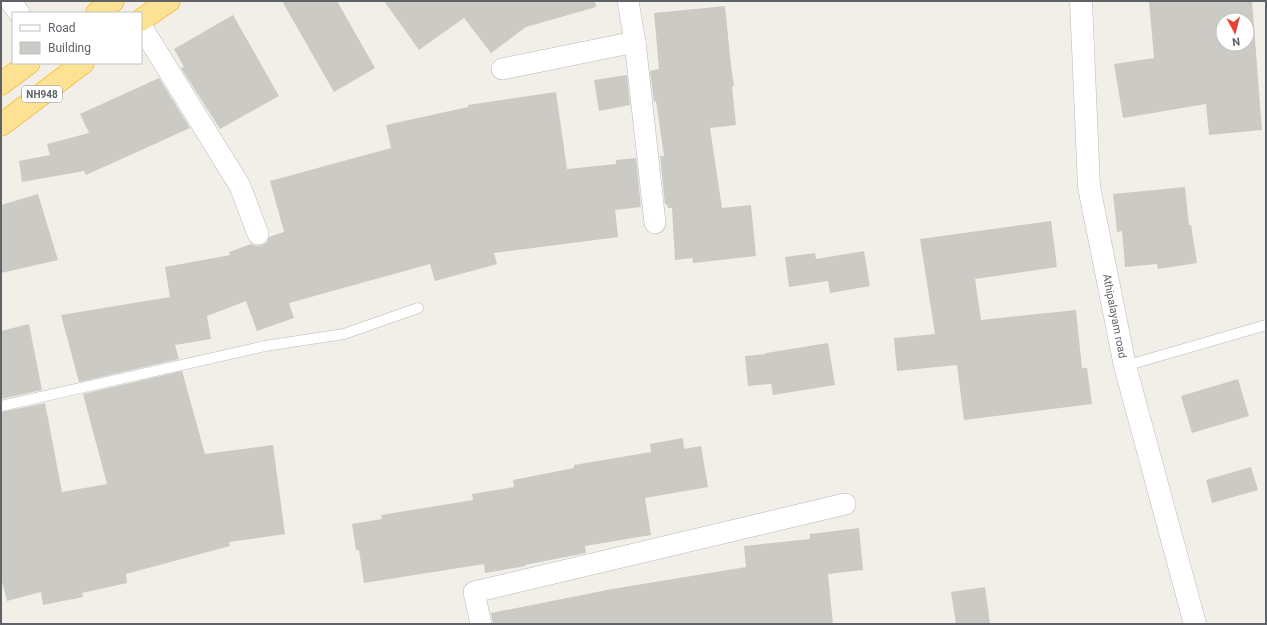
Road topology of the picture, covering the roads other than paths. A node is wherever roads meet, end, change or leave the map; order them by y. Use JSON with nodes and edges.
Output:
{"nodes":[{"id":1,"x":10,"y":1,"type":"edge"},
{"id":2,"x":113,"y":1,"type":"edge"},
{"id":3,"x":169,"y":1,"type":"edge"},
{"id":4,"x":628,"y":1,"type":"edge"},
{"id":5,"x":1081,"y":1,"type":"edge"},
{"id":6,"x":18,"y":12,"type":"edge"},
{"id":7,"x":97,"y":12,"type":"edge"},
{"id":8,"x":142,"y":19,"type":"edge"},
{"id":9,"x":142,"y":28,"type":"edge"},
{"id":10,"x":635,"y":42,"type":"junction"},
{"id":11,"x":28,"y":64,"type":"edge"},
{"id":12,"x":82,"y":64,"type":"edge"},
{"id":13,"x":502,"y":69,"type":"dead end"},
{"id":14,"x":1,"y":84,"type":"edge"},
{"id":15,"x":1,"y":125,"type":"edge"},
{"id":16,"x":655,"y":223,"type":"dead end"},
{"id":17,"x":258,"y":234,"type":"dead end"},
{"id":18,"x":418,"y":308,"type":"dead end"},
{"id":19,"x":1266,"y":325,"type":"edge"},
{"id":20,"x":1124,"y":366,"type":"junction"},
{"id":21,"x":1,"y":406,"type":"edge"},
{"id":22,"x":845,"y":504,"type":"dead end"},
{"id":23,"x":481,"y":624,"type":"edge"},
{"id":24,"x":1195,"y":624,"type":"edge"}],
"edges":[{"from":1,"to":6,"type":"street"},
{"from":2,"to":7,"type":"highway"},
{"from":3,"to":8,"type":"highway"},
{"from":4,"to":10,"type":"street"},
{"from":5,"to":20,"type":"street","name":"Athipalayam road"},
{"from":9,"to":17,"type":"street"},
{"from":10,"to":13,"type":"street"},
{"from":10,"to":16,"type":"street"},
{"from":11,"to":14,"type":"highway","number":"NH948"},
{"from":12,"to":15,"type":"highway","number":"NH948"},
{"from":18,"to":21,"type":"lane"},
{"from":19,"to":20,"type":"lane"},
{"from":20,"to":24,"type":"street","name":"Athipalayam road"},
{"from":22,"to":23,"type":"street"}]}
